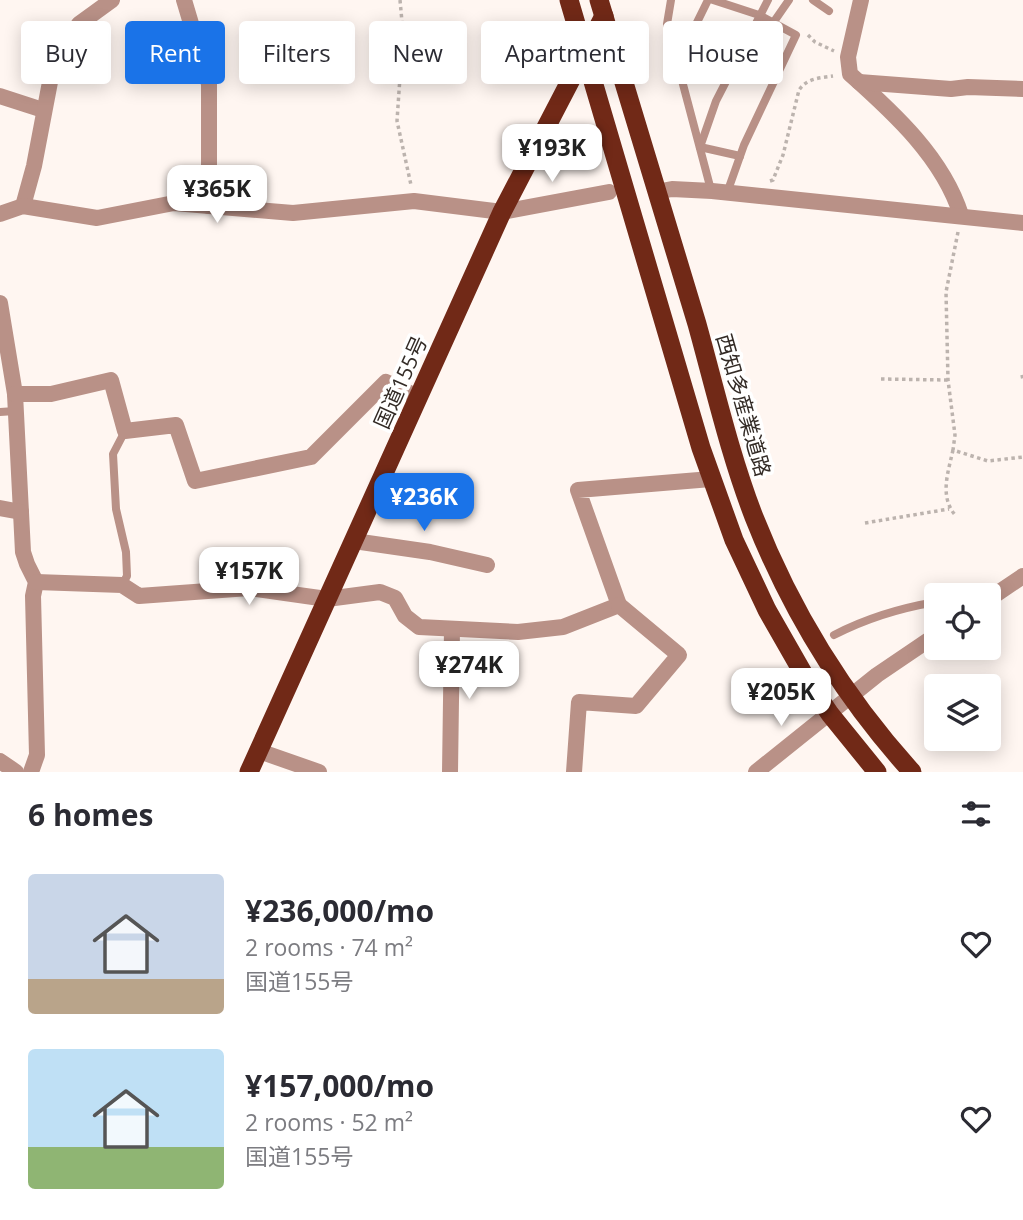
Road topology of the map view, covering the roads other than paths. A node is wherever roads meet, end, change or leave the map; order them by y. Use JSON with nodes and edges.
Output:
{"nodes":[{"id":1,"x":112,"y":0,"type":"edge"},
{"id":2,"x":184,"y":0,"type":"edge"},
{"id":3,"x":569,"y":0,"type":"edge"},
{"id":4,"x":671,"y":0,"type":"edge"},
{"id":5,"x":710,"y":0,"type":"edge"},
{"id":6,"x":768,"y":0,"type":"edge"},
{"id":7,"x":789,"y":0,"type":"edge"},
{"id":8,"x":813,"y":0,"type":"edge"},
{"id":9,"x":862,"y":0,"type":"edge"},
{"id":10,"x":601,"y":8,"type":"edge"},
{"id":11,"x":829,"y":11,"type":"dead end"},
{"id":12,"x":759,"y":15,"type":"junction"},
{"id":13,"x":575,"y":21,"type":"edge"},
{"id":14,"x":668,"y":21,"type":"edge"},
{"id":15,"x":699,"y":21,"type":"edge"},
{"id":16,"x":770,"y":21,"type":"edge"},
{"id":17,"x":774,"y":21,"type":"edge"},
{"id":18,"x":783,"y":28,"type":"edge"},
{"id":19,"x":783,"y":63,"type":"edge"},
{"id":20,"x":855,"y":78,"type":"junction"},
{"id":21,"x":569,"y":84,"type":"edge"},
{"id":22,"x":594,"y":84,"type":"edge"},
{"id":23,"x":683,"y":84,"type":"edge"},
{"id":24,"x":773,"y":84,"type":"edge"},
{"id":25,"x":1023,"y":89,"type":"edge"},
{"id":26,"x":0,"y":96,"type":"edge"},
{"id":27,"x":43,"y":110,"type":"junction"},
{"id":28,"x":700,"y":147,"type":"junction"},
{"id":29,"x":740,"y":156,"type":"junction"},
{"id":30,"x":609,"y":192,"type":"dead end"},
{"id":31,"x":656,"y":192,"type":"junction"},
{"id":32,"x":719,"y":192,"type":"junction"},
{"id":33,"x":23,"y":205,"type":"junction"},
{"id":34,"x":209,"y":206,"type":"junction"},
{"id":35,"x":502,"y":212,"type":"junction"},
{"id":36,"x":0,"y":214,"type":"edge"},
{"id":37,"x":961,"y":215,"type":"junction"},
{"id":38,"x":1023,"y":223,"type":"edge"},
{"id":39,"x":0,"y":303,"type":"edge"},
{"id":40,"x":15,"y":394,"type":"junction"},
{"id":41,"x":418,"y":397,"type":"junction"},
{"id":42,"x":8,"y":412,"type":"edge"},
{"id":43,"x":125,"y":430,"type":"junction"},
{"id":44,"x":711,"y":479,"type":"junction"},
{"id":45,"x":0,"y":508,"type":"edge"},
{"id":46,"x":21,"y":512,"type":"junction"},
{"id":47,"x":354,"y":541,"type":"junction"},
{"id":48,"x":487,"y":565,"type":"dead end"},
{"id":49,"x":1023,"y":576,"type":"edge"},
{"id":50,"x":36,"y":583,"type":"junction"},
{"id":51,"x":122,"y":584,"type":"junction"},
{"id":52,"x":1001,"y":591,"type":"edge"},
{"id":53,"x":327,"y":599,"type":"junction"},
{"id":54,"x":924,"y":604,"type":"edge"},
{"id":55,"x":619,"y":605,"type":"junction"},
{"id":56,"x":452,"y":629,"type":"junction"},
{"id":57,"x":834,"y":635,"type":"dead end"},
{"id":58,"x":924,"y":644,"type":"edge"},
{"id":59,"x":850,"y":696,"type":"junction"},
{"id":60,"x":830,"y":714,"type":"junction"},
{"id":61,"x":259,"y":751,"type":"junction"},
{"id":62,"x":0,"y":761,"type":"edge"},
{"id":63,"x":16,"y":772,"type":"edge"},
{"id":64,"x":31,"y":772,"type":"edge"},
{"id":65,"x":250,"y":772,"type":"edge"},
{"id":66,"x":319,"y":772,"type":"edge"},
{"id":67,"x":450,"y":772,"type":"edge"},
{"id":68,"x":574,"y":772,"type":"edge"},
{"id":69,"x":756,"y":772,"type":"edge"},
{"id":70,"x":877,"y":772,"type":"edge"},
{"id":71,"x":912,"y":772,"type":"edge"}],
"edges":[{"from":1,"to":27,"type":"street"},
{"from":2,"to":34,"type":"street"},
{"from":3,"to":13,"type":"highway"},
{"from":4,"to":14,"type":"lane"},
{"from":5,"to":12,"type":"lane"},
{"from":5,"to":15,"type":"lane"},
{"from":6,"to":12,"type":"lane"},
{"from":7,"to":17,"type":"lane"},
{"from":8,"to":11,"type":"lane"},
{"from":9,"to":20,"type":"street"},
{"from":10,"to":31,"type":"highway","name":"西知多産業道路"},
{"from":12,"to":16,"type":"lane"},
{"from":12,"to":28,"type":"lane"},
{"from":18,"to":19,"type":"lane"},
{"from":20,"to":25,"type":"street"},
{"from":20,"to":37,"type":"street"},
{"from":21,"to":35,"type":"highway","name":"国道155号"},
{"from":22,"to":44,"type":"highway"},
{"from":23,"to":28,"type":"lane"},
{"from":24,"to":29,"type":"lane"},
{"from":26,"to":27,"type":"street"},
{"from":27,"to":33,"type":"street"},
{"from":28,"to":29,"type":"lane"},
{"from":28,"to":32,"type":"lane"},
{"from":29,"to":32,"type":"lane"},
{"from":30,"to":35,"type":"street"},
{"from":31,"to":32,"type":"street"},
{"from":31,"to":59,"type":"highway","name":"西知多産業道路"},
{"from":32,"to":37,"type":"street"},
{"from":33,"to":34,"type":"street"},
{"from":33,"to":36,"type":"street"},
{"from":34,"to":35,"type":"street"},
{"from":35,"to":41,"type":"highway","name":"国道155号"},
{"from":37,"to":38,"type":"street"},
{"from":39,"to":40,"type":"street"},
{"from":40,"to":42,"type":"street"},
{"from":40,"to":43,"type":"street"},
{"from":41,"to":43,"type":"street"},
{"from":41,"to":47,"type":"highway","name":"国道155号"},
{"from":42,"to":46,"type":"street"},
{"from":43,"to":51,"type":"lane"},
{"from":44,"to":55,"type":"street"},
{"from":44,"to":60,"type":"highway"},
{"from":45,"to":46,"type":"street"},
{"from":46,"to":50,"type":"street"},
{"from":47,"to":48,"type":"street"},
{"from":47,"to":53,"type":"highway","name":"国道155号"},
{"from":49,"to":52,"type":"street"},
{"from":50,"to":51,"type":"street"},
{"from":50,"to":64,"type":"street"},
{"from":51,"to":53,"type":"street"},
{"from":53,"to":56,"type":"street"},
{"from":53,"to":61,"type":"highway","name":"国道155号"},
{"from":54,"to":57,"type":"lane"},
{"from":55,"to":56,"type":"street"},
{"from":55,"to":68,"type":"street"},
{"from":56,"to":67,"type":"street"},
{"from":58,"to":59,"type":"street"},
{"from":59,"to":60,"type":"street"},
{"from":59,"to":71,"type":"highway","name":"西知多産業道路"},
{"from":60,"to":69,"type":"street"},
{"from":60,"to":70,"type":"highway"},
{"from":61,"to":65,"type":"highway","name":"国道155号"},
{"from":61,"to":66,"type":"street"},
{"from":62,"to":63,"type":"street"}]}
